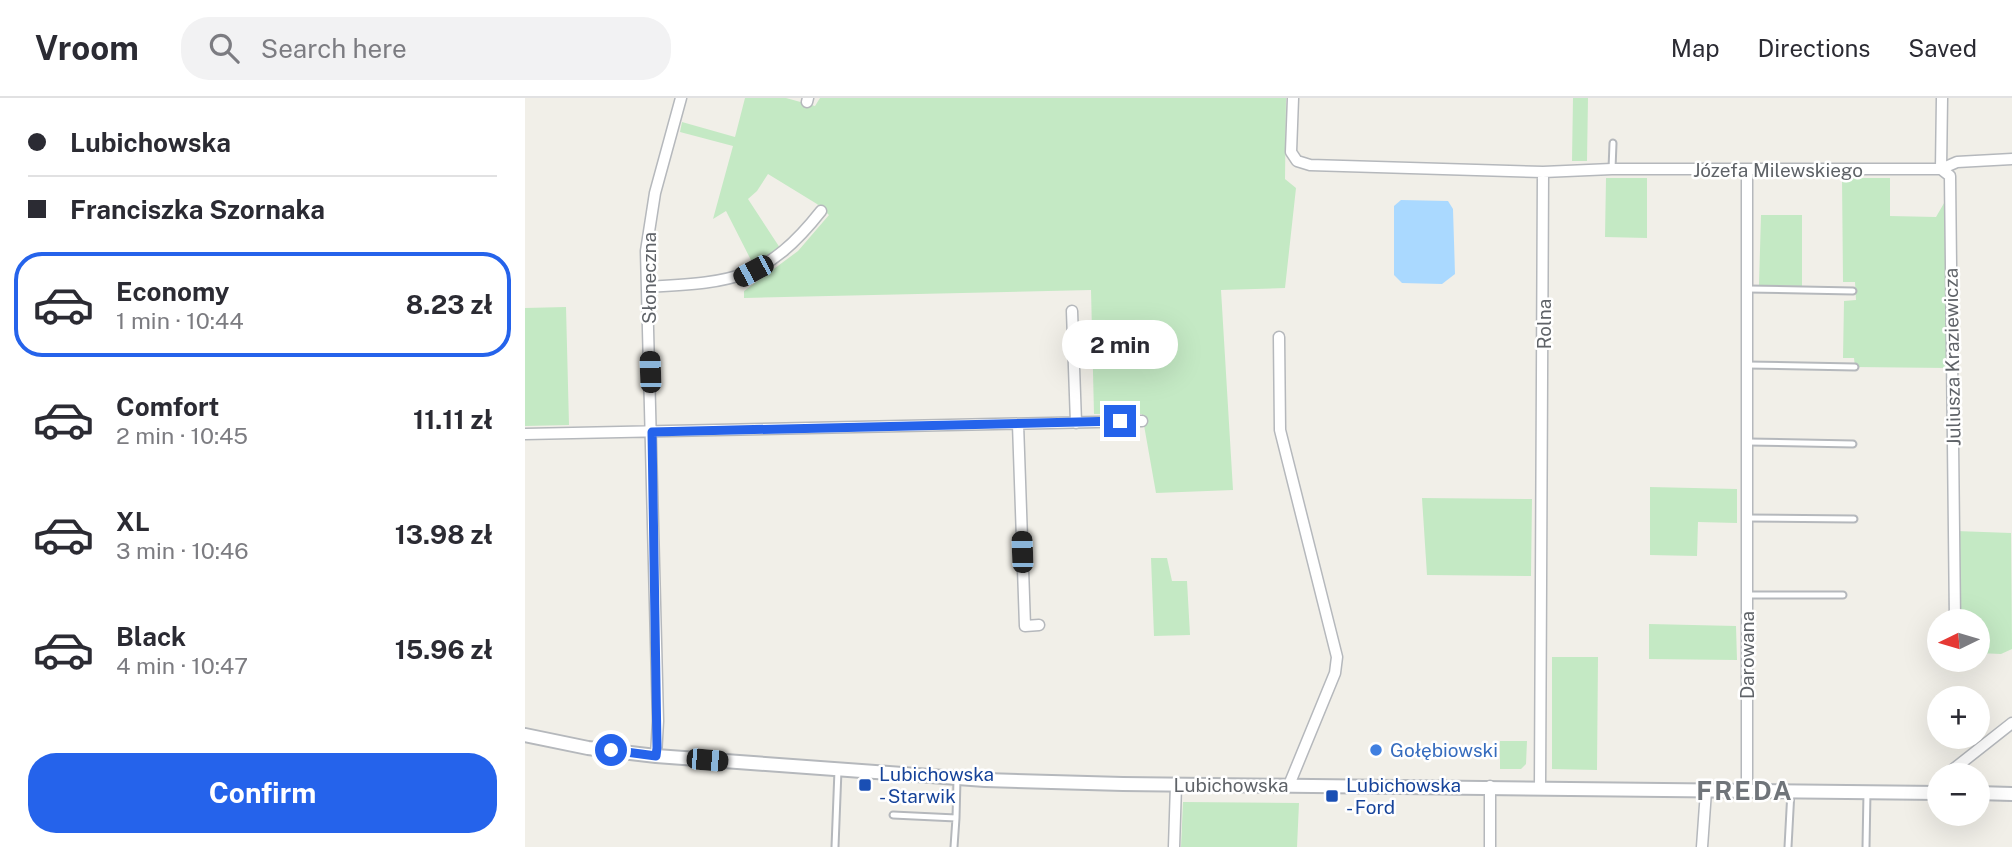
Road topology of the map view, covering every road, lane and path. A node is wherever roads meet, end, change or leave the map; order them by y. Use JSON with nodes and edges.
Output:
{"nodes":[{"id":1,"x":681,"y":98,"type":"edge"},
{"id":2,"x":1293,"y":98,"type":"edge"},
{"id":3,"x":1942,"y":98,"type":"edge"},
{"id":4,"x":1613,"y":143,"type":"dead end"},
{"id":5,"x":2012,"y":159,"type":"edge"},
{"id":6,"x":1612,"y":169,"type":"junction"},
{"id":7,"x":1941,"y":169,"type":"junction"},
{"id":8,"x":1747,"y":171,"type":"junction"},
{"id":9,"x":1543,"y":172,"type":"junction"},
{"id":10,"x":821,"y":211,"type":"dead end"},
{"id":11,"x":647,"y":287,"type":"junction"},
{"id":12,"x":1746,"y":289,"type":"junction"},
{"id":13,"x":1853,"y":291,"type":"dead end"},
{"id":14,"x":1072,"y":311,"type":"dead end"},
{"id":15,"x":1279,"y":337,"type":"dead end"},
{"id":16,"x":1747,"y":365,"type":"junction"},
{"id":17,"x":1855,"y":367,"type":"dead end"},
{"id":18,"x":1142,"y":421,"type":"dead end"},
{"id":19,"x":1076,"y":423,"type":"junction"},
{"id":20,"x":1018,"y":424,"type":"junction"},
{"id":21,"x":652,"y":432,"type":"junction"},
{"id":22,"x":525,"y":434,"type":"edge"},
{"id":23,"x":1748,"y":442,"type":"junction"},
{"id":24,"x":1853,"y":444,"type":"dead end"},
{"id":25,"x":1747,"y":518,"type":"junction"},
{"id":26,"x":1854,"y":519,"type":"dead end"},
{"id":27,"x":1843,"y":594,"type":"dead end"},
{"id":28,"x":1747,"y":595,"type":"junction"},
{"id":29,"x":1955,"y":609,"type":"edge"},
{"id":30,"x":1039,"y":625,"type":"dead end"},
{"id":31,"x":2012,"y":723,"type":"edge"},
{"id":32,"x":525,"y":735,"type":"edge"},
{"id":33,"x":656,"y":756,"type":"junction"},
{"id":34,"x":1961,"y":763,"type":"edge"},
{"id":35,"x":838,"y":770,"type":"junction"},
{"id":36,"x":957,"y":779,"type":"junction"},
{"id":37,"x":1176,"y":785,"type":"junction"},
{"id":38,"x":1289,"y":785,"type":"junction"},
{"id":39,"x":1490,"y":786,"type":"junction"},
{"id":40,"x":1540,"y":788,"type":"junction"},
{"id":41,"x":1706,"y":791,"type":"junction"},
{"id":42,"x":1747,"y":791,"type":"junction"},
{"id":43,"x":1791,"y":791,"type":"junction"},
{"id":44,"x":1867,"y":792,"type":"junction"},
{"id":45,"x":1927,"y":793,"type":"edge"},
{"id":46,"x":1990,"y":793,"type":"edge"},
{"id":47,"x":2012,"y":794,"type":"edge"},
{"id":48,"x":893,"y":815,"type":"dead end"},
{"id":49,"x":955,"y":818,"type":"junction"},
{"id":50,"x":835,"y":847,"type":"edge"},
{"id":51,"x":954,"y":847,"type":"edge"},
{"id":52,"x":1174,"y":847,"type":"edge"},
{"id":53,"x":1490,"y":847,"type":"edge"},
{"id":54,"x":1702,"y":847,"type":"edge"},
{"id":55,"x":1788,"y":847,"type":"edge"},
{"id":56,"x":1866,"y":847,"type":"edge"}],
"edges":[{"from":1,"to":11,"type":"street","name":"Słoneczna"},
{"from":2,"to":9,"type":"street"},
{"from":3,"to":7,"type":"street","name":"Juliusza Kraziewicza"},
{"from":4,"to":6,"type":"lane"},
{"from":5,"to":7,"type":"street","name":"Józefa Milewskiego"},
{"from":6,"to":8,"type":"street","name":"Józefa Milewskiego"},
{"from":6,"to":9,"type":"street","name":"Józefa Milewskiego"},
{"from":7,"to":8,"type":"street","name":"Józefa Milewskiego"},
{"from":7,"to":29,"type":"street","name":"Juliusza Kraziewicza"},
{"from":8,"to":12,"type":"street","name":"Darowana"},
{"from":9,"to":40,"type":"street","name":"Rolna"},
{"from":10,"to":11,"type":"street"},
{"from":11,"to":21,"type":"street","name":"Słoneczna"},
{"from":12,"to":13,"type":"lane"},
{"from":12,"to":16,"type":"street","name":"Darowana"},
{"from":14,"to":19,"type":"street"},
{"from":15,"to":38,"type":"street"},
{"from":16,"to":17,"type":"lane"},
{"from":16,"to":23,"type":"street","name":"Darowana"},
{"from":18,"to":19,"type":"street"},
{"from":19,"to":20,"type":"street"},
{"from":20,"to":21,"type":"street"},
{"from":20,"to":30,"type":"street"},
{"from":21,"to":22,"type":"street"},
{"from":21,"to":33,"type":"street","name":"Słoneczna"},
{"from":23,"to":24,"type":"lane"},
{"from":23,"to":25,"type":"street","name":"Darowana"},
{"from":25,"to":26,"type":"lane"},
{"from":25,"to":28,"type":"street","name":"Darowana"},
{"from":27,"to":28,"type":"lane"},
{"from":28,"to":42,"type":"street","name":"Darowana"},
{"from":31,"to":34,"type":"street"},
{"from":32,"to":33,"type":"street","name":"Lubichowska"},
{"from":33,"to":35,"type":"street","name":"Lubichowska"},
{"from":35,"to":36,"type":"street","name":"Lubichowska"},
{"from":35,"to":50,"type":"lane"},
{"from":36,"to":37,"type":"street","name":"Lubichowska"},
{"from":36,"to":49,"type":"lane"},
{"from":37,"to":38,"type":"street","name":"Lubichowska"},
{"from":37,"to":52,"type":"street"},
{"from":38,"to":39,"type":"street","name":"Lubichowska"},
{"from":39,"to":40,"type":"street","name":"Lubichowska"},
{"from":39,"to":53,"type":"street"},
{"from":40,"to":41,"type":"street","name":"Lubichowska"},
{"from":41,"to":42,"type":"street","name":"Lubichowska"},
{"from":41,"to":54,"type":"street"},
{"from":42,"to":43,"type":"street","name":"Lubichowska"},
{"from":43,"to":44,"type":"street","name":"Lubichowska"},
{"from":43,"to":55,"type":"lane"},
{"from":44,"to":45,"type":"street","name":"Lubichowska"},
{"from":44,"to":56,"type":"lane"},
{"from":46,"to":47,"type":"street"},
{"from":48,"to":49,"type":"lane"},
{"from":49,"to":51,"type":"lane"}]}
